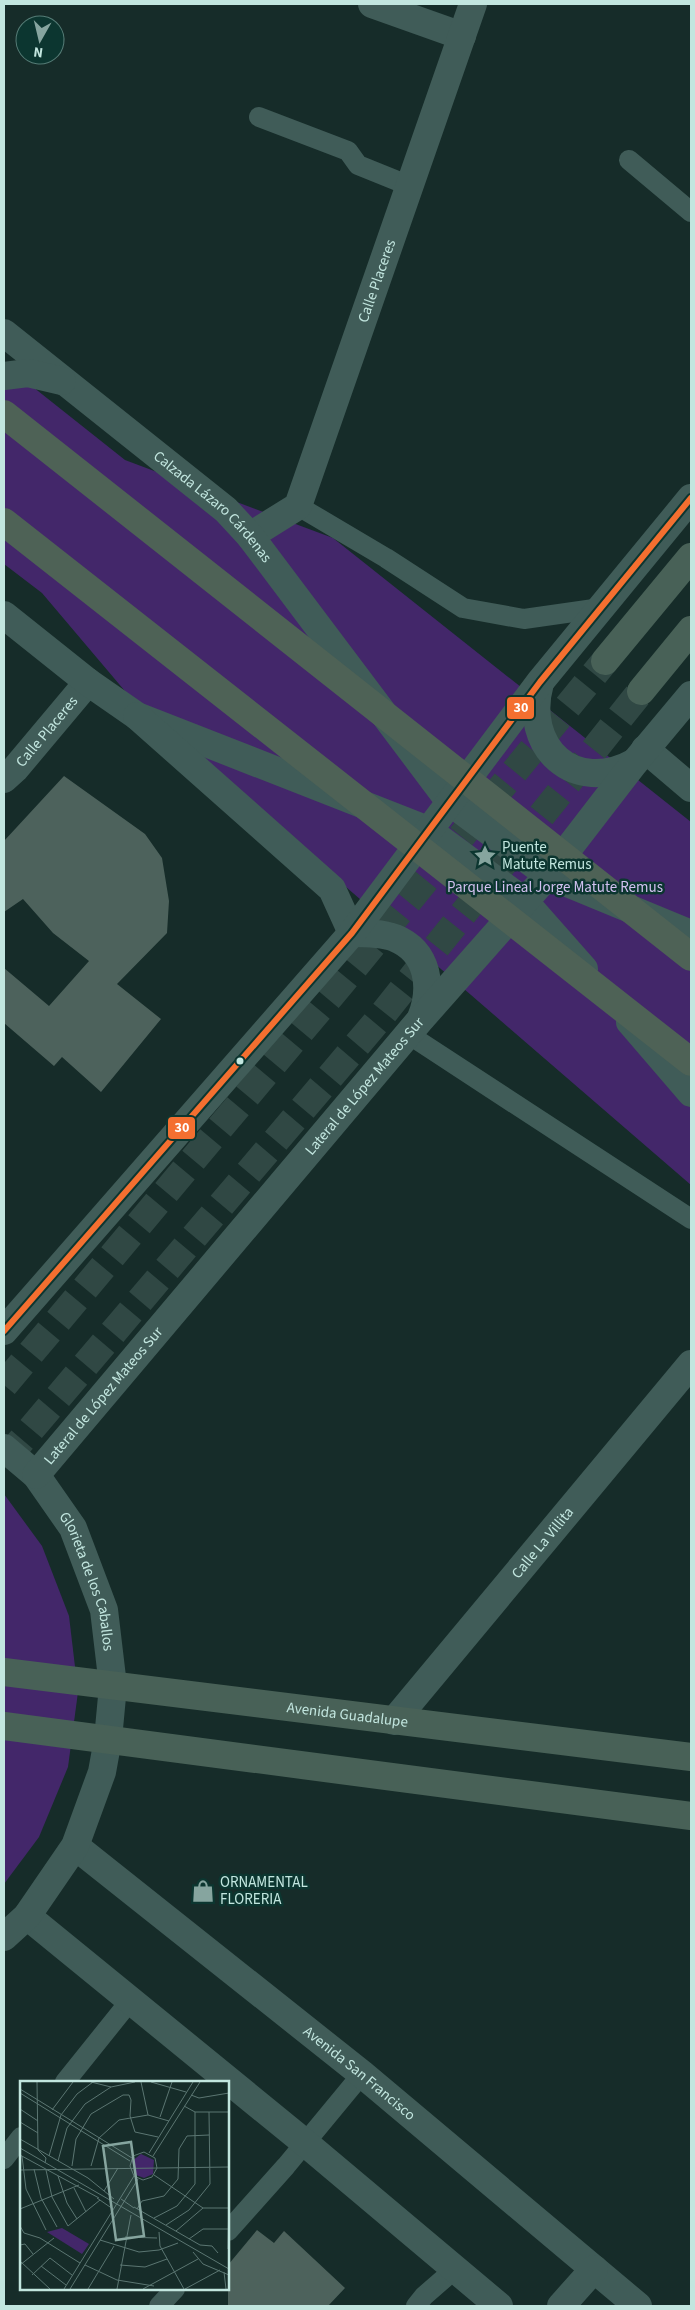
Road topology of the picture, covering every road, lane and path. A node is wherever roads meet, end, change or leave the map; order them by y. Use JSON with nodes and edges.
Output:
{"nodes":[{"id":1,"x":372,"y":4,"type":"edge"},
{"id":2,"x":473,"y":4,"type":"edge"},
{"id":3,"x":462,"y":36,"type":"junction"},
{"id":4,"x":258,"y":117,"type":"dead end"},
{"id":5,"x":628,"y":160,"type":"dead end"},
{"id":6,"x":410,"y":186,"type":"junction"},
{"id":7,"x":691,"y":212,"type":"edge"},
{"id":8,"x":4,"y":333,"type":"edge"},
{"id":9,"x":4,"y":376,"type":"edge"},
{"id":10,"x":66,"y":382,"type":"junction"},
{"id":11,"x":4,"y":414,"type":"edge"},
{"id":12,"x":691,"y":498,"type":"edge"},
{"id":13,"x":298,"y":506,"type":"junction"},
{"id":14,"x":4,"y":522,"type":"edge"},
{"id":15,"x":250,"y":536,"type":"junction"},
{"id":16,"x":691,"y":557,"type":"edge"},
{"id":17,"x":601,"y":608,"type":"junction"},
{"id":18,"x":4,"y":615,"type":"edge"},
{"id":19,"x":691,"y":630,"type":"edge"},
{"id":20,"x":605,"y":661,"type":"tunnel mouth"},
{"id":21,"x":88,"y":682,"type":"junction"},
{"id":22,"x":540,"y":682,"type":"junction"},
{"id":23,"x":641,"y":691,"type":"tunnel mouth"},
{"id":24,"x":691,"y":695,"type":"edge"},
{"id":25,"x":137,"y":716,"type":"junction"},
{"id":26,"x":640,"y":756,"type":"junction"},
{"id":27,"x":4,"y":779,"type":"edge"},
{"id":28,"x":691,"y":788,"type":"edge"},
{"id":29,"x":450,"y":802,"type":"junction"},
{"id":30,"x":428,"y":830,"type":"junction"},
{"id":31,"x":548,"y":875,"type":"junction"},
{"id":32,"x":524,"y":901,"type":"junction"},
{"id":33,"x":633,"y":910,"type":"junction"},
{"id":34,"x":691,"y":915,"type":"edge"},
{"id":35,"x":352,"y":933,"type":"junction"},
{"id":36,"x":691,"y":934,"type":"edge"},
{"id":37,"x":691,"y":957,"type":"edge"},
{"id":38,"x":414,"y":1027,"type":"junction"},
{"id":39,"x":691,"y":1062,"type":"edge"},
{"id":40,"x":691,"y":1093,"type":"edge"},
{"id":41,"x":691,"y":1219,"type":"edge"},
{"id":42,"x":4,"y":1332,"type":"edge"},
{"id":43,"x":691,"y":1364,"type":"edge"},
{"id":44,"x":4,"y":1448,"type":"edge"},
{"id":45,"x":36,"y":1475,"type":"junction"},
{"id":46,"x":4,"y":1672,"type":"edge"},
{"id":47,"x":113,"y":1686,"type":"junction"},
{"id":48,"x":394,"y":1721,"type":"junction"},
{"id":49,"x":4,"y":1726,"type":"edge"},
{"id":50,"x":108,"y":1739,"type":"junction"},
{"id":51,"x":691,"y":1757,"type":"edge"},
{"id":52,"x":691,"y":1816,"type":"edge"},
{"id":53,"x":76,"y":1846,"type":"junction"},
{"id":54,"x":26,"y":1916,"type":"junction"},
{"id":55,"x":4,"y":1937,"type":"edge"},
{"id":56,"x":130,"y":2001,"type":"junction"},
{"id":57,"x":362,"y":2074,"type":"junction"},
{"id":58,"x":66,"y":2081,"type":"edge"},
{"id":59,"x":229,"y":2081,"type":"edge"},
{"id":60,"x":229,"y":2081,"type":"edge"},
{"id":61,"x":20,"y":2138,"type":"edge"},
{"id":62,"x":304,"y":2142,"type":"junction"},
{"id":63,"x":4,"y":2159,"type":"edge"},
{"id":64,"x":229,"y":2230,"type":"edge"},
{"id":65,"x":455,"y":2269,"type":"junction"},
{"id":66,"x":594,"y":2269,"type":"junction"},
{"id":67,"x":416,"y":2306,"type":"edge"},
{"id":68,"x":499,"y":2306,"type":"edge"},
{"id":69,"x":561,"y":2306,"type":"edge"},
{"id":70,"x":638,"y":2306,"type":"edge"}],
"edges":[{"from":1,"to":3,"type":"street"},
{"from":2,"to":3,"type":"street","name":"Calle Placeres"},
{"from":3,"to":6,"type":"street","name":"Calle Placeres"},
{"from":4,"to":6,"type":"lane"},
{"from":5,"to":7,"type":"lane"},
{"from":6,"to":13,"type":"street","name":"Calle Placeres"},
{"from":8,"to":10,"type":"street","name":"Calzada Lázaro Cárdenas"},
{"from":9,"to":10,"type":"street"},
{"from":10,"to":15,"type":"street","name":"Calzada Lázaro Cárdenas"},
{"from":11,"to":37,"type":"highway"},
{"from":12,"to":17,"type":"street"},
{"from":13,"to":15,"type":"street"},
{"from":13,"to":17,"type":"lane"},
{"from":14,"to":39,"type":"highway"},
{"from":15,"to":29,"type":"street","name":"Calzada Lázaro Cárdenas"},
{"from":16,"to":20,"type":"main road"},
{"from":17,"to":22,"type":"street"},
{"from":18,"to":21,"type":"street"},
{"from":19,"to":23,"type":"main road"},
{"from":21,"to":25,"type":"street"},
{"from":21,"to":27,"type":"street","name":"Calle Placeres"},
{"from":22,"to":26,"type":"street"},
{"from":22,"to":29,"type":"street"},
{"from":24,"to":26,"type":"street","name":"Lateral de López Mateos Sur"},
{"from":25,"to":30,"type":"street"},
{"from":25,"to":35,"type":"street"},
{"from":26,"to":28,"type":"street"},
{"from":26,"to":31,"type":"street","name":"Lateral de López Mateos Sur"},
{"from":29,"to":30,"type":"street"},
{"from":29,"to":31,"type":"street","name":"Calzada Lázaro Cárdenas"},
{"from":30,"to":32,"type":"street"},
{"from":30,"to":35,"type":"street"},
{"from":31,"to":32,"type":"street","name":"Lateral de López Mateos Sur"},
{"from":31,"to":33,"type":"street","name":"Calzada Lázaro Cárdenas"},
{"from":32,"to":38,"type":"street","name":"Lateral de López Mateos Sur"},
{"from":32,"to":40,"type":"street"},
{"from":33,"to":34,"type":"street"},
{"from":33,"to":36,"type":"street","name":"Calzada Lázaro Cárdenas"},
{"from":35,"to":38,"type":"street"},
{"from":35,"to":42,"type":"street"},
{"from":38,"to":41,"type":"lane"},
{"from":38,"to":45,"type":"street","name":"Lateral de López Mateos Sur"},
{"from":43,"to":48,"type":"street","name":"Calle La Villita"},
{"from":44,"to":45,"type":"street","name":"Glorieta de los Caballos"},
{"from":45,"to":47,"type":"street","name":"Glorieta de los Caballos"},
{"from":46,"to":47,"type":"main road","name":"Avenida Guadalupe"},
{"from":47,"to":48,"type":"main road","name":"Avenida Guadalupe"},
{"from":47,"to":50,"type":"street","name":"Glorieta de los Caballos"},
{"from":48,"to":51,"type":"main road","name":"Avenida Guadalupe"},
{"from":49,"to":50,"type":"main road"},
{"from":50,"to":52,"type":"main road"},
{"from":50,"to":53,"type":"street","name":"Glorieta de los Caballos"},
{"from":53,"to":54,"type":"street","name":"Glorieta de los Caballos"},
{"from":53,"to":57,"type":"street","name":"Avenida San Francisco"},
{"from":54,"to":55,"type":"street","name":"Glorieta de los Caballos"},
{"from":54,"to":56,"type":"street"},
{"from":56,"to":58,"type":"lane"},
{"from":56,"to":59,"type":"street"},
{"from":57,"to":62,"type":"lane"},
{"from":57,"to":66,"type":"street","name":"Avenida San Francisco"},
{"from":60,"to":62,"type":"street"},
{"from":61,"to":63,"type":"lane"},
{"from":62,"to":64,"type":"lane"},
{"from":62,"to":65,"type":"street"},
{"from":65,"to":67,"type":"lane"},
{"from":65,"to":68,"type":"street"},
{"from":66,"to":69,"type":"street"},
{"from":66,"to":70,"type":"street","name":"Avenida San Francisco"}]}
